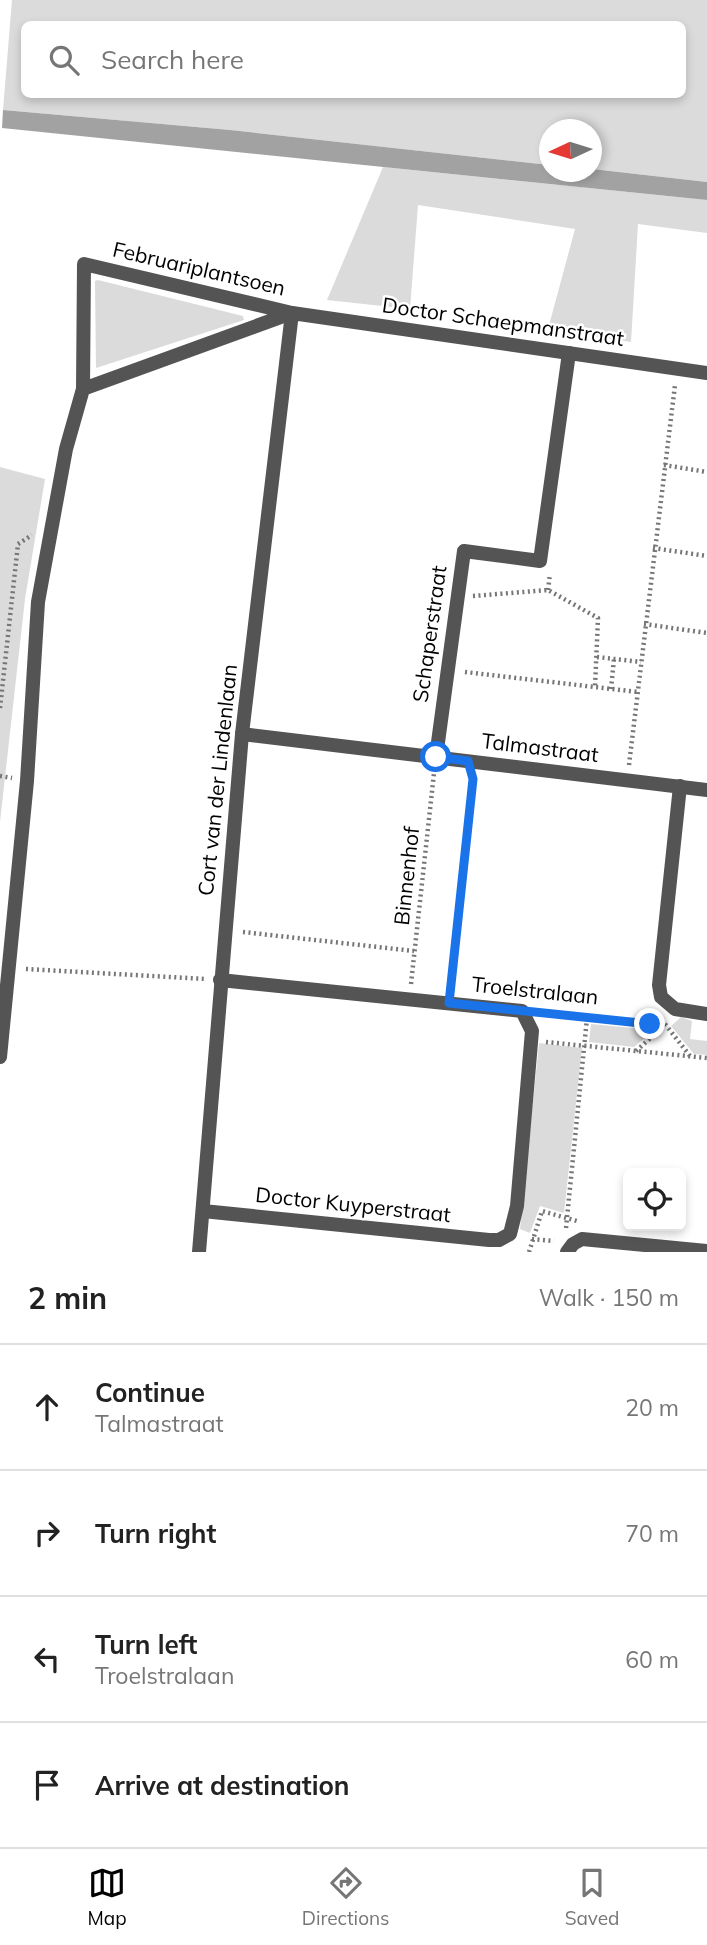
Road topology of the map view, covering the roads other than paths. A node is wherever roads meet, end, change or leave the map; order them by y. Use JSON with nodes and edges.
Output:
{"nodes":[{"id":1,"x":292,"y":313,"type":"junction"},
{"id":2,"x":569,"y":352,"type":"junction"},
{"id":3,"x":707,"y":373,"type":"edge"},
{"id":4,"x":83,"y":389,"type":"junction"},
{"id":5,"x":242,"y":734,"type":"junction"},
{"id":6,"x":436,"y":757,"type":"junction"},
{"id":7,"x":680,"y":786,"type":"junction"},
{"id":8,"x":707,"y":790,"type":"edge"},
{"id":9,"x":220,"y":980,"type":"junction"},
{"id":10,"x":707,"y":1014,"type":"edge"},
{"id":11,"x":0,"y":1056,"type":"edge"},
{"id":12,"x":203,"y":1210,"type":"junction"},
{"id":13,"x":504,"y":1237,"type":"joint"},
{"id":14,"x":568,"y":1246,"type":"edge"},
{"id":15,"x":707,"y":1251,"type":"edge"},
{"id":16,"x":199,"y":1252,"type":"edge"}],
"edges":[{"from":1,"to":2,"type":"street","name":"Doctor Schaepmanstraat"},
{"from":1,"to":4,"type":"street","name":"Februariplantsoen"},
{"from":1,"to":4,"type":"street","name":"Februariplantsoen"},
{"from":1,"to":5,"type":"street","name":"Cort van der Lindenlaan"},
{"from":2,"to":3,"type":"street","name":"Doctor Schaepmanstraat"},
{"from":2,"to":6,"type":"street","name":"Schaperstraat"},
{"from":4,"to":11,"type":"street"},
{"from":5,"to":6,"type":"street","name":"Talmastraat"},
{"from":5,"to":9,"type":"street","name":"Cort van der Lindenlaan"},
{"from":6,"to":7,"type":"street","name":"Talmastraat"},
{"from":7,"to":8,"type":"street","name":"Talmastraat"},
{"from":7,"to":10,"type":"street"},
{"from":9,"to":12,"type":"street","name":"Cort van der Lindenlaan"},
{"from":9,"to":13,"type":"street","name":"Troelstralaan"},
{"from":12,"to":13,"type":"street","name":"Doctor Kuyperstraat"},
{"from":12,"to":16,"type":"street","name":"Cort van der Lindenlaan"},
{"from":14,"to":15,"type":"street"}]}
